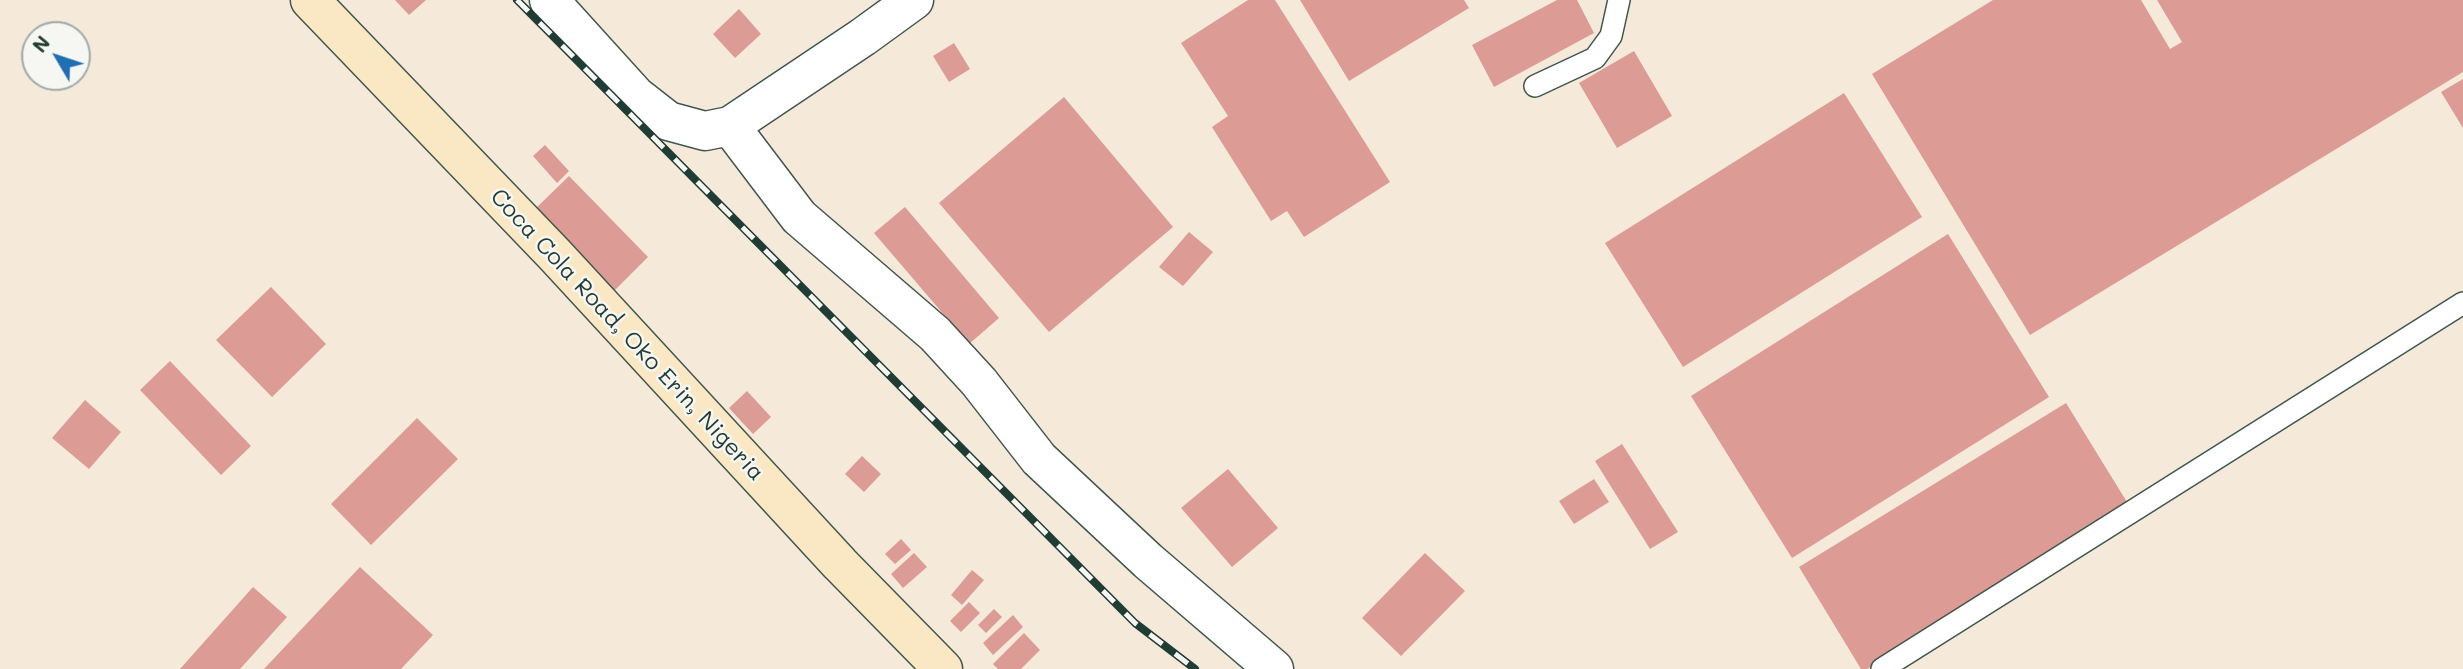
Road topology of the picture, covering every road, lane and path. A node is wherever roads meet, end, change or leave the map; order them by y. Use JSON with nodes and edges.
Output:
{"nodes":[{"id":1,"x":310,"y":0,"type":"edge"},
{"id":2,"x":549,"y":0,"type":"edge"},
{"id":3,"x":914,"y":0,"type":"edge"},
{"id":4,"x":1619,"y":0,"type":"edge"},
{"id":5,"x":1535,"y":86,"type":"dead end"},
{"id":6,"x":730,"y":125,"type":"junction"},
{"id":7,"x":2463,"y":303,"type":"edge"},
{"id":8,"x":943,"y":669,"type":"edge"},
{"id":9,"x":1274,"y":669,"type":"edge"},
{"id":10,"x":1882,"y":669,"type":"edge"}],
"edges":[{"from":1,"to":8,"type":"street","name":"Coca Cola Road, Oko Erin, Nigeria"},
{"from":2,"to":6,"type":"street"},
{"from":3,"to":6,"type":"street"},
{"from":4,"to":5,"type":"lane"},
{"from":6,"to":9,"type":"street"},
{"from":7,"to":10,"type":"lane"}]}
